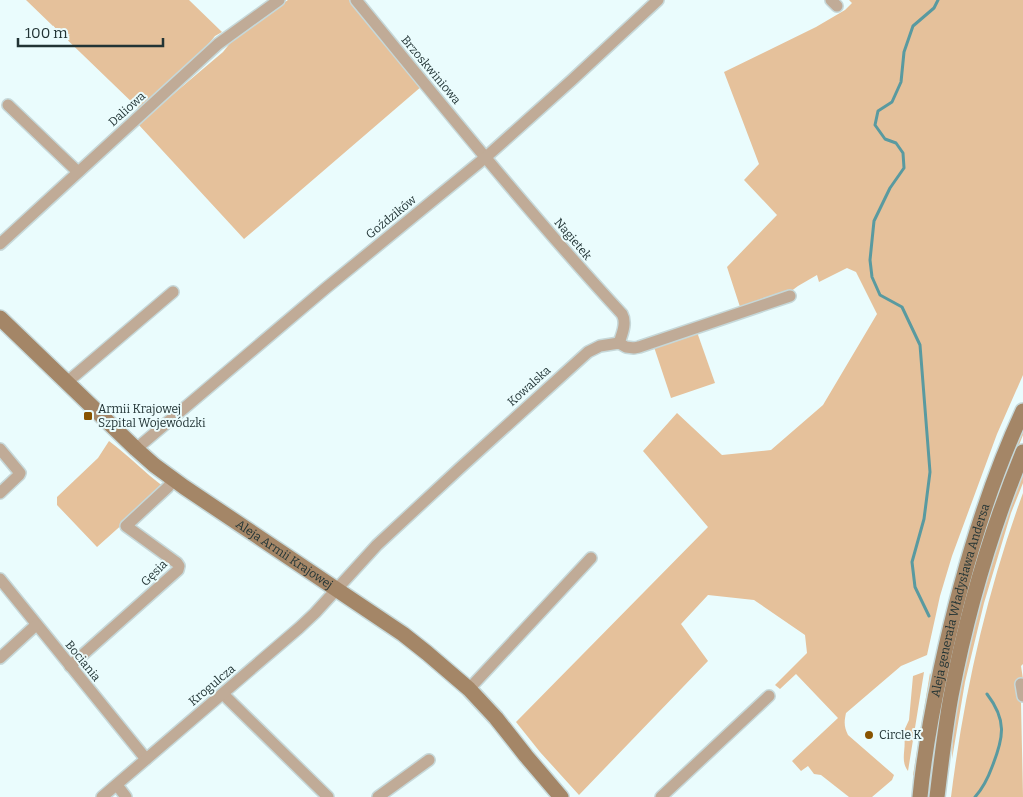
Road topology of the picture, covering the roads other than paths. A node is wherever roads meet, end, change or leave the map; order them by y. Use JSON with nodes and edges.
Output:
{"nodes":[{"id":1,"x":279,"y":0,"type":"edge"},
{"id":2,"x":356,"y":0,"type":"edge"},
{"id":3,"x":658,"y":0,"type":"edge"},
{"id":4,"x":8,"y":105,"type":"dead end"},
{"id":5,"x":486,"y":157,"type":"junction"},
{"id":6,"x":78,"y":172,"type":"junction"},
{"id":7,"x":0,"y":244,"type":"edge"},
{"id":8,"x":173,"y":292,"type":"dead end"},
{"id":9,"x":790,"y":296,"type":"dead end"},
{"id":10,"x":0,"y":318,"type":"edge"},
{"id":11,"x":7,"y":330,"type":"edge"},
{"id":12,"x":619,"y":343,"type":"junction"},
{"id":13,"x":66,"y":383,"type":"junction"},
{"id":14,"x":1023,"y":411,"type":"edge"},
{"id":15,"x":0,"y":449,"type":"edge"},
{"id":16,"x":136,"y":449,"type":"junction"},
{"id":17,"x":1023,"y":452,"type":"edge"},
{"id":18,"x":173,"y":480,"type":"junction"},
{"id":19,"x":0,"y":493,"type":"edge"},
{"id":20,"x":591,"y":558,"type":"dead end"},
{"id":21,"x":0,"y":580,"type":"edge"},
{"id":22,"x":336,"y":589,"type":"junction"},
{"id":23,"x":36,"y":624,"type":"junction"},
{"id":24,"x":0,"y":658,"type":"edge"},
{"id":25,"x":70,"y":666,"type":"junction"},
{"id":26,"x":469,"y":689,"type":"junction"},
{"id":27,"x":223,"y":694,"type":"junction"},
{"id":28,"x":769,"y":696,"type":"dead end"},
{"id":29,"x":146,"y":759,"type":"junction"},
{"id":30,"x":429,"y":760,"type":"dead end"},
{"id":31,"x":117,"y":785,"type":"junction"},
{"id":32,"x":102,"y":797,"type":"edge"},
{"id":33,"x":126,"y":797,"type":"edge"},
{"id":34,"x":328,"y":797,"type":"edge"},
{"id":35,"x":378,"y":797,"type":"edge"},
{"id":36,"x":561,"y":797,"type":"edge"},
{"id":37,"x":661,"y":797,"type":"edge"},
{"id":38,"x":920,"y":797,"type":"edge"},
{"id":39,"x":937,"y":797,"type":"edge"}],
"edges":[{"from":1,"to":6,"type":"street","name":"Daliowa"},
{"from":2,"to":5,"type":"street","name":"Brzoskwiniowa"},
{"from":3,"to":5,"type":"street","name":"Goździków"},
{"from":4,"to":6,"type":"street"},
{"from":5,"to":12,"type":"street","name":"Nagietek"},
{"from":5,"to":16,"type":"street","name":"Goździków"},
{"from":6,"to":7,"type":"street","name":"Daliowa"},
{"from":8,"to":13,"type":"street"},
{"from":9,"to":12,"type":"street","name":"Kowalska"},
{"from":10,"to":11,"type":"main road","name":"Aleja Armii Krajowej"},
{"from":11,"to":13,"type":"main road","name":"Aleja Armii Krajowej"},
{"from":12,"to":22,"type":"street","name":"Kowalska"},
{"from":13,"to":16,"type":"main road","name":"Aleja Armii Krajowej"},
{"from":14,"to":38,"type":"main road","name":"Aleja generała Władysława Andersa"},
{"from":15,"to":19,"type":"street"},
{"from":16,"to":18,"type":"main road","name":"Aleja Armii Krajowej"},
{"from":17,"to":39,"type":"main road","name":"Aleja generała Władysława Andersa"},
{"from":18,"to":22,"type":"main road","name":"Aleja Armii Krajowej"},
{"from":18,"to":25,"type":"street","name":"Gęsia"},
{"from":20,"to":26,"type":"street"},
{"from":21,"to":23,"type":"street","name":"Bociania"},
{"from":22,"to":26,"type":"main road","name":"Aleja Armii Krajowej"},
{"from":22,"to":27,"type":"street","name":"Krogulcza"},
{"from":23,"to":24,"type":"street"},
{"from":23,"to":25,"type":"street","name":"Bociania"},
{"from":25,"to":29,"type":"street","name":"Bociania"},
{"from":26,"to":36,"type":"main road","name":"Aleja Armii Krajowej"},
{"from":27,"to":29,"type":"street","name":"Krogulcza"},
{"from":27,"to":34,"type":"street"},
{"from":28,"to":37,"type":"street"},
{"from":29,"to":31,"type":"street","name":"Krogulcza"},
{"from":30,"to":35,"type":"street"},
{"from":31,"to":32,"type":"street","name":"Krogulcza"},
{"from":31,"to":33,"type":"street"}]}
